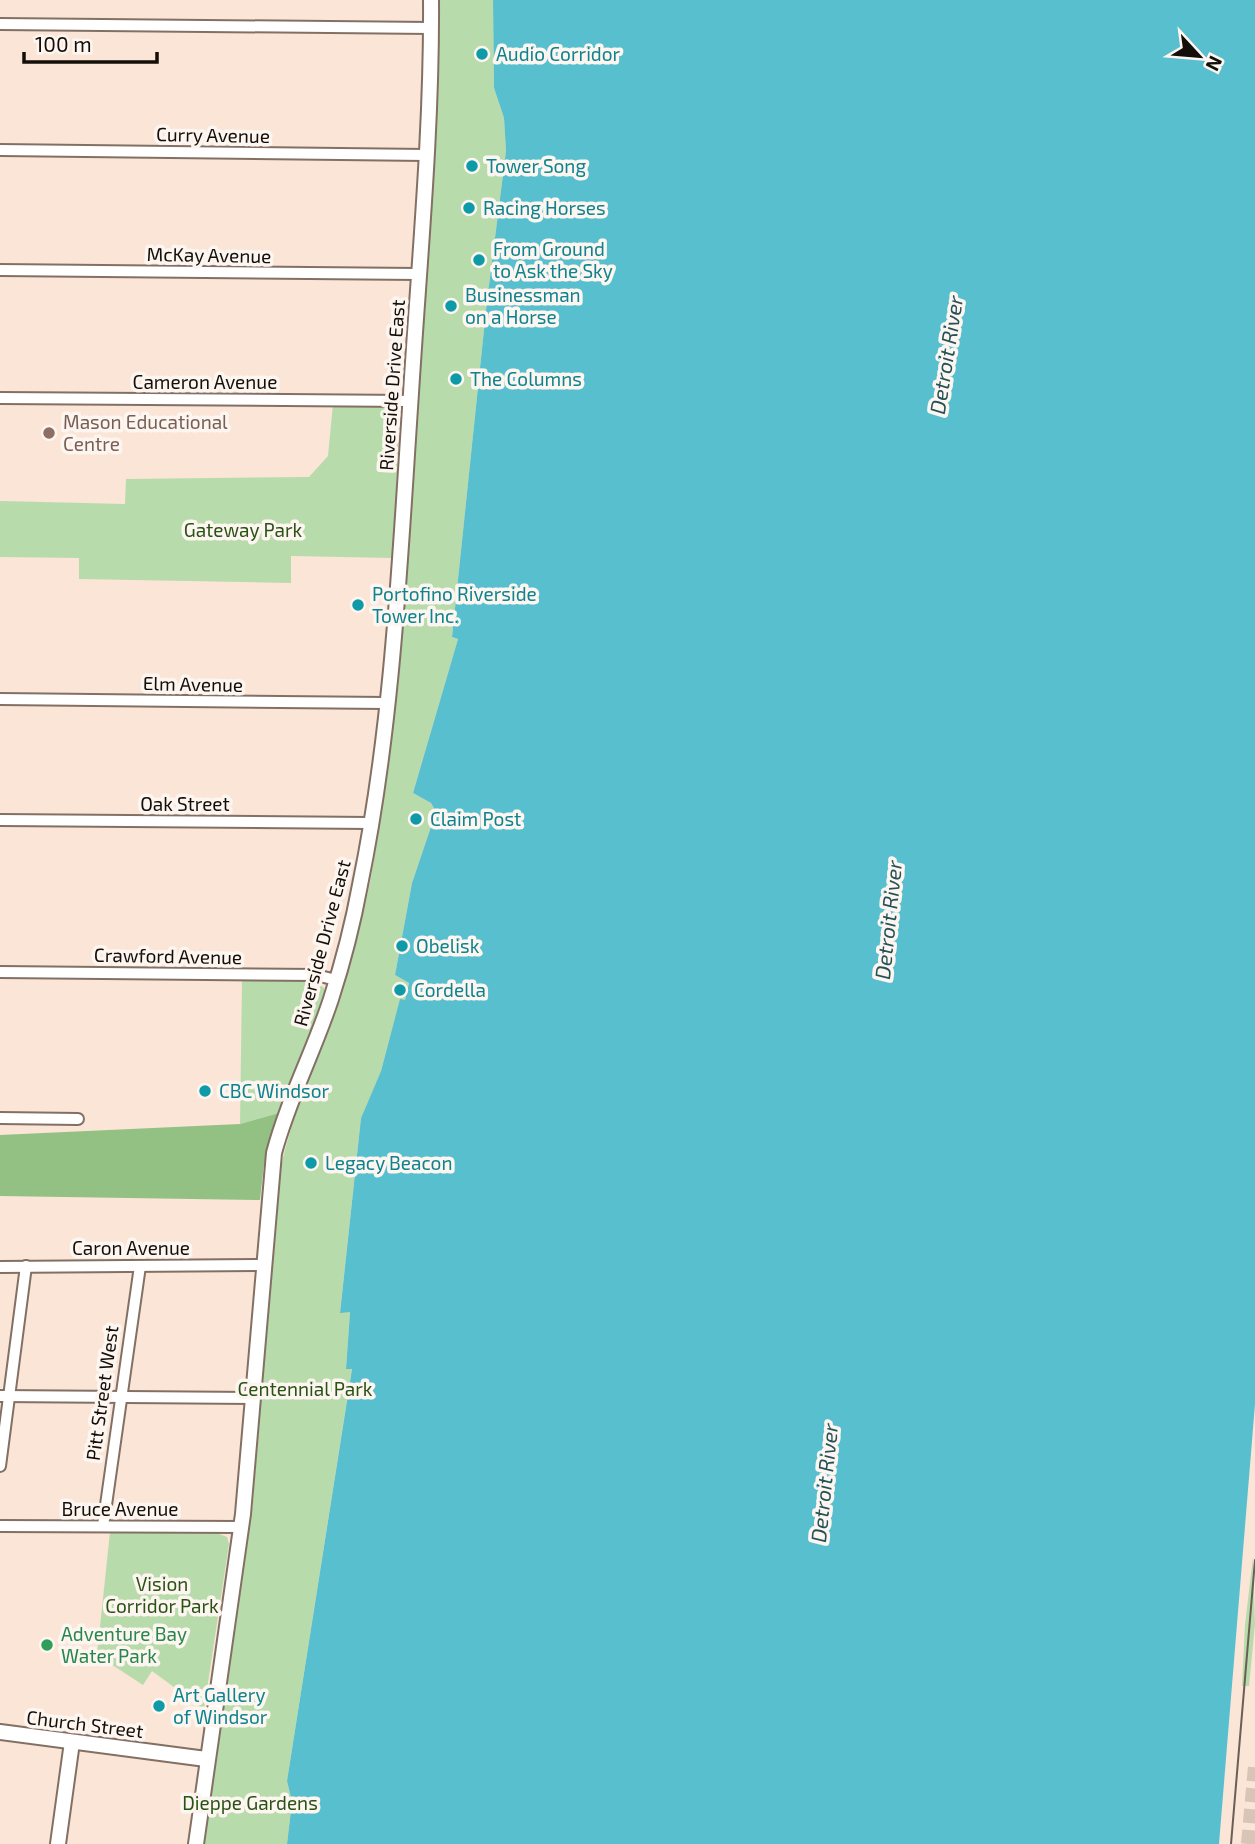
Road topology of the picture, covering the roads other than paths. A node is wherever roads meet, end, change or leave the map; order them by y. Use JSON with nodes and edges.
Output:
{"nodes":[{"id":1,"x":431,"y":0,"type":"edge"},
{"id":2,"x":0,"y":24,"type":"edge"},
{"id":3,"x":431,"y":28,"type":"junction"},
{"id":4,"x":0,"y":150,"type":"edge"},
{"id":5,"x":426,"y":155,"type":"junction"},
{"id":6,"x":0,"y":270,"type":"edge"},
{"id":7,"x":418,"y":274,"type":"junction"},
{"id":8,"x":0,"y":398,"type":"edge"},
{"id":9,"x":410,"y":401,"type":"junction"},
{"id":10,"x":0,"y":699,"type":"edge"},
{"id":11,"x":386,"y":703,"type":"junction"},
{"id":12,"x":0,"y":820,"type":"edge"},
{"id":13,"x":370,"y":823,"type":"junction"},
{"id":14,"x":0,"y":972,"type":"edge"},
{"id":15,"x":336,"y":980,"type":"junction"},
{"id":16,"x":0,"y":1118,"type":"edge"},
{"id":17,"x":78,"y":1119,"type":"dead end"},
{"id":18,"x":263,"y":1265,"type":"junction"},
{"id":19,"x":0,"y":1266,"type":"edge"},
{"id":20,"x":26,"y":1266,"type":"junction"},
{"id":21,"x":140,"y":1266,"type":"junction"},
{"id":22,"x":5,"y":1396,"type":"edge"},
{"id":23,"x":121,"y":1397,"type":"junction"},
{"id":24,"x":253,"y":1398,"type":"junction"},
{"id":25,"x":0,"y":1466,"type":"edge"},
{"id":26,"x":0,"y":1526,"type":"edge"},
{"id":27,"x":103,"y":1526,"type":"junction"},
{"id":28,"x":241,"y":1527,"type":"junction"},
{"id":29,"x":0,"y":1732,"type":"edge"},
{"id":30,"x":72,"y":1742,"type":"junction"},
{"id":31,"x":206,"y":1759,"type":"junction"},
{"id":32,"x":58,"y":1844,"type":"edge"},
{"id":33,"x":196,"y":1844,"type":"edge"}],
"edges":[{"from":1,"to":3,"type":"main road","name":"Riverside Drive East"},
{"from":2,"to":3,"type":"street"},
{"from":3,"to":5,"type":"main road","name":"Riverside Drive East"},
{"from":4,"to":5,"type":"street","name":"Curry Avenue"},
{"from":5,"to":7,"type":"main road","name":"Riverside Drive East"},
{"from":6,"to":7,"type":"street","name":"McKay Avenue"},
{"from":7,"to":9,"type":"main road","name":"Riverside Drive East"},
{"from":8,"to":9,"type":"street","name":"Cameron Avenue"},
{"from":9,"to":11,"type":"main road","name":"Riverside Drive East"},
{"from":10,"to":11,"type":"street","name":"Elm Avenue"},
{"from":11,"to":13,"type":"main road","name":"Riverside Drive East"},
{"from":12,"to":13,"type":"street","name":"Oak Street"},
{"from":13,"to":15,"type":"main road","name":"Riverside Drive East"},
{"from":14,"to":15,"type":"street","name":"Crawford Avenue"},
{"from":15,"to":18,"type":"main road","name":"Riverside Drive East"},
{"from":16,"to":17,"type":"street"},
{"from":18,"to":21,"type":"street","name":"Caron Avenue"},
{"from":18,"to":24,"type":"main road","name":"Riverside Drive East"},
{"from":19,"to":20,"type":"street","name":"Caron Avenue"},
{"from":20,"to":21,"type":"street","name":"Caron Avenue"},
{"from":20,"to":22,"type":"street"},
{"from":21,"to":23,"type":"street","name":"Pitt Street West"},
{"from":22,"to":23,"type":"street"},
{"from":22,"to":25,"type":"street"},
{"from":23,"to":24,"type":"street"},
{"from":23,"to":27,"type":"street","name":"Pitt Street West"},
{"from":24,"to":28,"type":"main road","name":"Riverside Drive East"},
{"from":26,"to":27,"type":"street","name":"Bruce Avenue"},
{"from":27,"to":28,"type":"street","name":"Bruce Avenue"},
{"from":28,"to":31,"type":"main road","name":"Riverside Drive East"},
{"from":29,"to":30,"type":"main road","name":"Church Street"},
{"from":30,"to":31,"type":"main road","name":"Church Street"},
{"from":30,"to":32,"type":"main road"},
{"from":31,"to":33,"type":"main road","name":"Riverside Drive East"}]}
